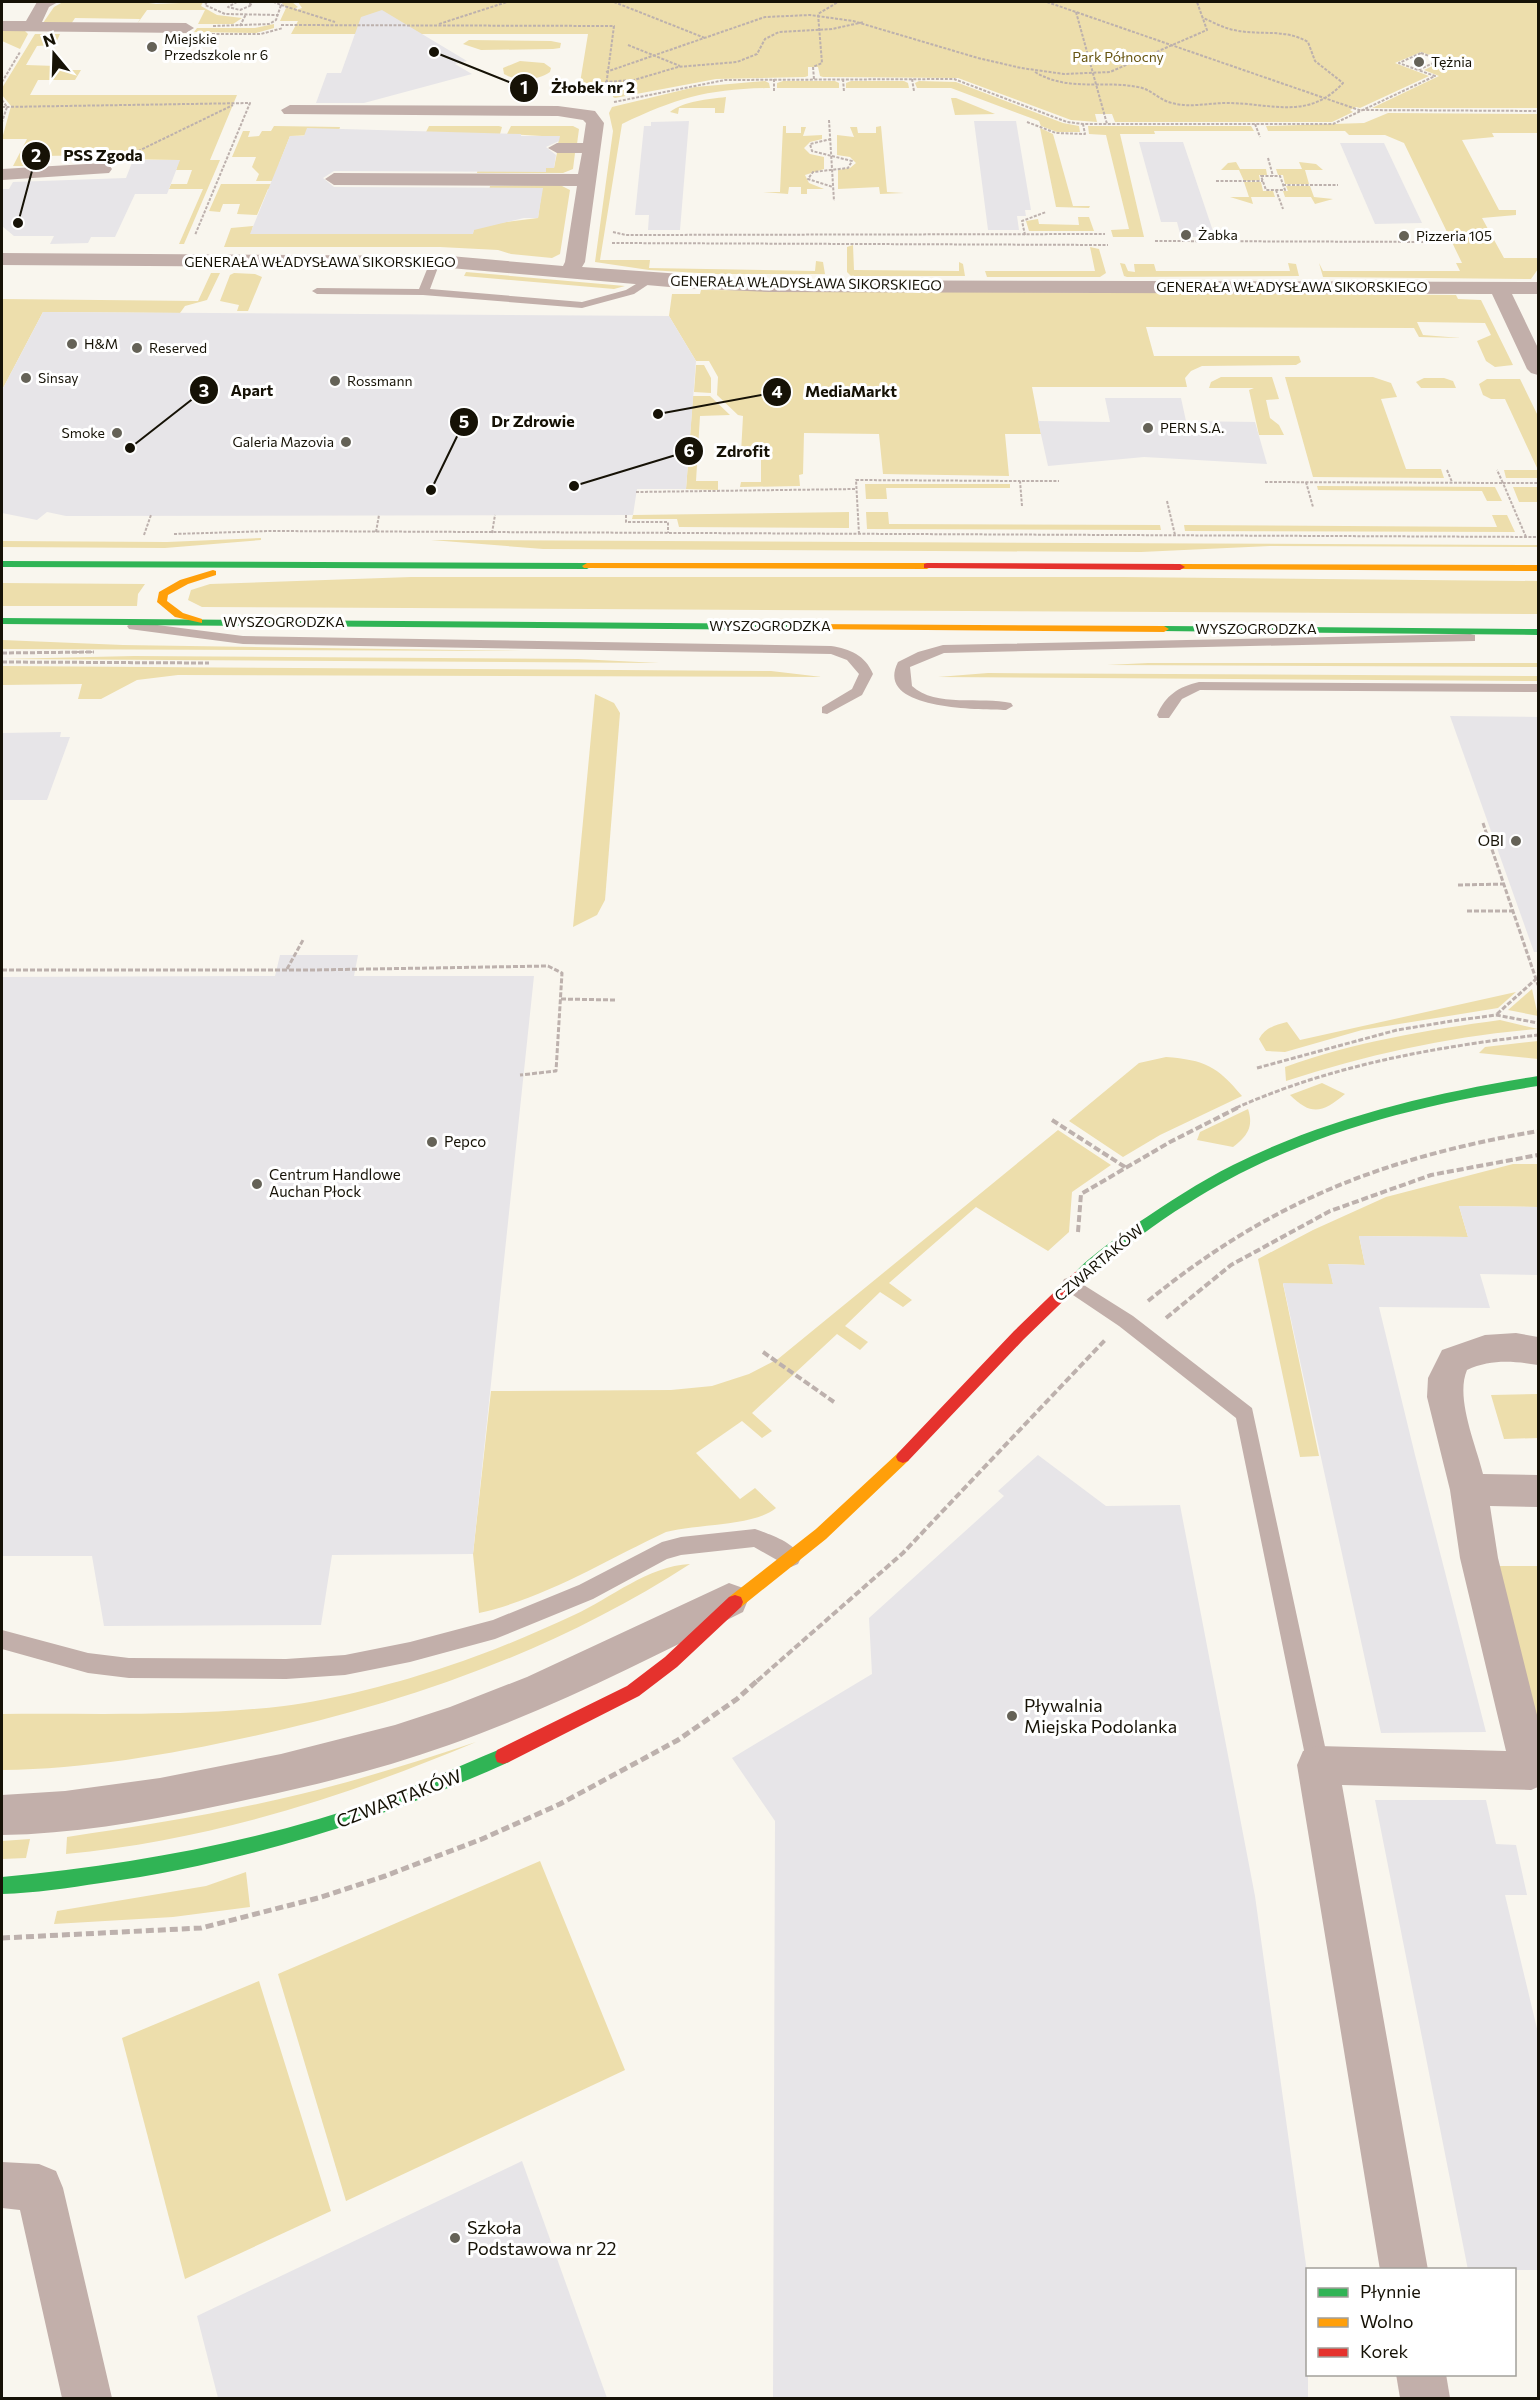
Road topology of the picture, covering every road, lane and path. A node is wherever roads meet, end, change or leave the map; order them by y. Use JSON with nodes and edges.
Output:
{"nodes":[{"id":1,"x":50,"y":2,"type":"edge"},
{"id":2,"x":207,"y":2,"type":"edge"},
{"id":3,"x":222,"y":2,"type":"edge"},
{"id":4,"x":237,"y":2,"type":"edge"},
{"id":5,"x":247,"y":2,"type":"edge"},
{"id":6,"x":274,"y":2,"type":"edge"},
{"id":7,"x":296,"y":2,"type":"edge"},
{"id":8,"x":507,"y":2,"type":"edge"},
{"id":9,"x":614,"y":2,"type":"edge"},
{"id":10,"x":838,"y":2,"type":"edge"},
{"id":11,"x":1047,"y":2,"type":"edge"},
{"id":12,"x":1197,"y":2,"type":"edge"},
{"id":13,"x":282,"y":5,"type":"junction"},
{"id":14,"x":246,"y":9,"type":"junction"},
{"id":15,"x":300,"y":9,"type":"junction"},
{"id":16,"x":1076,"y":12,"type":"junction"},
{"id":17,"x":310,"y":13,"type":"junction"},
{"id":18,"x":245,"y":14,"type":"junction"},
{"id":19,"x":818,"y":14,"type":"junction"},
{"id":20,"x":278,"y":15,"type":"junction"},
{"id":21,"x":1203,"y":18,"type":"junction"},
{"id":22,"x":867,"y":21,"type":"junction"},
{"id":23,"x":273,"y":22,"type":"junction"},
{"id":24,"x":306,"y":23,"type":"junction"},
{"id":25,"x":339,"y":24,"type":"junction"},
{"id":26,"x":436,"y":25,"type":"junction"},
{"id":27,"x":2,"y":26,"type":"edge"},
{"id":28,"x":240,"y":26,"type":"junction"},
{"id":29,"x":31,"y":27,"type":"junction"},
{"id":30,"x":186,"y":28,"type":"joint"},
{"id":31,"x":819,"y":30,"type":"junction"},
{"id":32,"x":706,"y":38,"type":"junction"},
{"id":33,"x":628,"y":45,"type":"dead end"},
{"id":34,"x":1173,"y":45,"type":"junction"},
{"id":35,"x":654,"y":56,"type":"junction"},
{"id":36,"x":680,"y":66,"type":"junction"},
{"id":37,"x":1418,"y":70,"type":"junction"},
{"id":38,"x":1035,"y":71,"type":"junction"},
{"id":39,"x":606,"y":72,"type":"junction"},
{"id":40,"x":1094,"y":74,"type":"junction"},
{"id":41,"x":774,"y":79,"type":"junction"},
{"id":42,"x":814,"y":79,"type":"junction"},
{"id":43,"x":843,"y":79,"type":"junction"},
{"id":44,"x":912,"y":79,"type":"junction"},
{"id":45,"x":2,"y":82,"type":"edge"},
{"id":46,"x":605,"y":82,"type":"junction"},
{"id":47,"x":1096,"y":86,"type":"junction"},
{"id":48,"x":914,"y":91,"type":"dead end"},
{"id":49,"x":774,"y":92,"type":"dead end"},
{"id":50,"x":844,"y":92,"type":"dead end"},
{"id":51,"x":1327,"y":99,"type":"junction"},
{"id":52,"x":2,"y":100,"type":"edge"},
{"id":53,"x":236,"y":104,"type":"junction"},
{"id":54,"x":2,"y":107,"type":"edge"},
{"id":55,"x":7,"y":107,"type":"junction"},
{"id":56,"x":290,"y":110,"type":"dead end"},
{"id":57,"x":1359,"y":110,"type":"junction"},
{"id":58,"x":1539,"y":111,"type":"edge"},
{"id":59,"x":829,"y":120,"type":"dead end"},
{"id":60,"x":2,"y":122,"type":"edge"},
{"id":61,"x":1027,"y":122,"type":"dead end"},
{"id":62,"x":1083,"y":124,"type":"junction"},
{"id":63,"x":1107,"y":124,"type":"junction"},
{"id":64,"x":1255,"y":124,"type":"junction"},
{"id":65,"x":1260,"y":137,"type":"dead end"},
{"id":66,"x":831,"y":139,"type":"junction"},
{"id":67,"x":557,"y":148,"type":"dead end"},
{"id":68,"x":591,"y":148,"type":"junction"},
{"id":69,"x":831,"y":156,"type":"junction"},
{"id":70,"x":1268,"y":158,"type":"dead end"},
{"id":71,"x":103,"y":169,"type":"joint"},
{"id":72,"x":832,"y":169,"type":"junction"},
{"id":73,"x":2,"y":175,"type":"edge"},
{"id":74,"x":1273,"y":176,"type":"junction"},
{"id":75,"x":334,"y":179,"type":"dead end"},
{"id":76,"x":587,"y":180,"type":"junction"},
{"id":77,"x":1216,"y":181,"type":"dead end"},
{"id":78,"x":1263,"y":181,"type":"junction"},
{"id":79,"x":1283,"y":185,"type":"junction"},
{"id":80,"x":1338,"y":185,"type":"dead end"},
{"id":81,"x":834,"y":187,"type":"junction"},
{"id":82,"x":1276,"y":190,"type":"junction"},
{"id":83,"x":834,"y":201,"type":"dead end"},
{"id":84,"x":1283,"y":209,"type":"dead end"},
{"id":85,"x":1046,"y":212,"type":"dead end"},
{"id":86,"x":613,"y":232,"type":"dead end"},
{"id":87,"x":1105,"y":234,"type":"dead end"},
{"id":88,"x":664,"y":235,"type":"junction"},
{"id":89,"x":704,"y":235,"type":"junction"},
{"id":90,"x":746,"y":235,"type":"junction"},
{"id":91,"x":786,"y":235,"type":"junction"},
{"id":92,"x":1043,"y":235,"type":"junction"},
{"id":93,"x":889,"y":236,"type":"junction"},
{"id":94,"x":930,"y":236,"type":"junction"},
{"id":95,"x":970,"y":236,"type":"junction"},
{"id":96,"x":1010,"y":236,"type":"junction"},
{"id":97,"x":1025,"y":236,"type":"junction"},
{"id":98,"x":193,"y":241,"type":"dead end"},
{"id":99,"x":1155,"y":241,"type":"dead end"},
{"id":100,"x":1204,"y":241,"type":"junction"},
{"id":101,"x":1245,"y":241,"type":"junction"},
{"id":102,"x":1352,"y":241,"type":"junction"},
{"id":103,"x":1393,"y":241,"type":"junction"},
{"id":104,"x":1442,"y":242,"type":"dead end"},
{"id":105,"x":612,"y":243,"type":"dead end"},
{"id":106,"x":664,"y":244,"type":"junction"},
{"id":107,"x":704,"y":244,"type":"junction"},
{"id":108,"x":746,"y":244,"type":"junction"},
{"id":109,"x":786,"y":244,"type":"junction"},
{"id":110,"x":890,"y":244,"type":"junction"},
{"id":111,"x":931,"y":244,"type":"junction"},
{"id":112,"x":971,"y":245,"type":"junction"},
{"id":113,"x":1011,"y":245,"type":"junction"},
{"id":114,"x":1045,"y":245,"type":"junction"},
{"id":115,"x":1107,"y":245,"type":"dead end"},
{"id":116,"x":1205,"y":247,"type":"dead end"},
{"id":117,"x":1246,"y":247,"type":"dead end"},
{"id":118,"x":1354,"y":247,"type":"dead end"},
{"id":119,"x":1395,"y":248,"type":"dead end"},
{"id":120,"x":2,"y":260,"type":"edge"},
{"id":121,"x":435,"y":262,"type":"junction"},
{"id":122,"x":569,"y":272,"type":"junction"},
{"id":123,"x":650,"y":280,"type":"junction"},
{"id":124,"x":1498,"y":288,"type":"junction"},
{"id":125,"x":1539,"y":288,"type":"edge"},
{"id":126,"x":316,"y":291,"type":"dead end"},
{"id":127,"x":423,"y":292,"type":"junction"},
{"id":128,"x":1539,"y":369,"type":"edge"},
{"id":129,"x":1447,"y":470,"type":"dead end"},
{"id":130,"x":1497,"y":470,"type":"dead end"},
{"id":131,"x":1020,"y":481,"type":"junction"},
{"id":132,"x":1059,"y":481,"type":"dead end"},
{"id":133,"x":1265,"y":482,"type":"dead end"},
{"id":134,"x":1306,"y":482,"type":"junction"},
{"id":135,"x":1452,"y":482,"type":"junction"},
{"id":136,"x":1503,"y":483,"type":"junction"},
{"id":137,"x":1539,"y":483,"type":"edge"},
{"id":138,"x":856,"y":489,"type":"junction"},
{"id":139,"x":636,"y":492,"type":"dead end"},
{"id":140,"x":1167,"y":501,"type":"dead end"},
{"id":141,"x":1022,"y":506,"type":"dead end"},
{"id":142,"x":1313,"y":507,"type":"dead end"},
{"id":143,"x":151,"y":515,"type":"dead end"},
{"id":144,"x":380,"y":515,"type":"dead end"},
{"id":145,"x":495,"y":515,"type":"dead end"},
{"id":146,"x":626,"y":515,"type":"dead end"},
{"id":147,"x":376,"y":532,"type":"junction"},
{"id":148,"x":492,"y":532,"type":"junction"},
{"id":149,"x":668,"y":533,"type":"junction"},
{"id":150,"x":170,"y":534,"type":"dead end"},
{"id":151,"x":859,"y":534,"type":"junction"},
{"id":152,"x":134,"y":535,"type":"dead end"},
{"id":153,"x":1175,"y":536,"type":"junction"},
{"id":154,"x":1526,"y":537,"type":"junction"},
{"id":155,"x":1539,"y":537,"type":"edge"},
{"id":156,"x":2,"y":564,"type":"edge"},
{"id":157,"x":290,"y":566,"type":"junction"},
{"id":158,"x":1539,"y":568,"type":"edge"},
{"id":159,"x":2,"y":621,"type":"edge"},
{"id":160,"x":94,"y":621,"type":"junction"},
{"id":161,"x":206,"y":622,"type":"junction"},
{"id":162,"x":1539,"y":634,"type":"edge"},
{"id":163,"x":1539,"y":688,"type":"edge"},
{"id":164,"x":1006,"y":706,"type":"dead end"},
{"id":165,"x":827,"y":710,"type":"dead end"},
{"id":166,"x":1164,"y":715,"type":"dead end"},
{"id":167,"x":1483,"y":823,"type":"dead end"},
{"id":168,"x":1504,"y":884,"type":"junction"},
{"id":169,"x":1458,"y":885,"type":"dead end"},
{"id":170,"x":1467,"y":911,"type":"dead end"},
{"id":171,"x":1513,"y":911,"type":"junction"},
{"id":172,"x":303,"y":940,"type":"dead end"},
{"id":173,"x":2,"y":970,"type":"edge"},
{"id":174,"x":286,"y":970,"type":"junction"},
{"id":175,"x":1536,"y":979,"type":"junction"},
{"id":176,"x":1539,"y":985,"type":"edge"},
{"id":177,"x":561,"y":999,"type":"junction"},
{"id":178,"x":615,"y":1000,"type":"dead end"},
{"id":179,"x":1496,"y":1015,"type":"junction"},
{"id":180,"x":1539,"y":1023,"type":"edge"},
{"id":181,"x":1539,"y":1035,"type":"edge"},
{"id":182,"x":1257,"y":1068,"type":"dead end"},
{"id":183,"x":520,"y":1075,"type":"dead end"},
{"id":184,"x":1539,"y":1081,"type":"edge"},
{"id":185,"x":1052,"y":1120,"type":"dead end"},
{"id":186,"x":1539,"y":1155,"type":"edge"},
{"id":187,"x":1125,"y":1167,"type":"junction"},
{"id":188,"x":1078,"y":1238,"type":"dead end"},
{"id":189,"x":1071,"y":1284,"type":"junction"},
{"id":190,"x":1145,"y":1336,"type":"junction"},
{"id":191,"x":1539,"y":1351,"type":"edge"},
{"id":192,"x":763,"y":1352,"type":"dead end"},
{"id":193,"x":834,"y":1402,"type":"dead end"},
{"id":194,"x":1469,"y":1490,"type":"junction"},
{"id":195,"x":1539,"y":1491,"type":"edge"},
{"id":196,"x":791,"y":1558,"type":"junction"},
{"id":197,"x":747,"y":1592,"type":"junction"},
{"id":198,"x":2,"y":1640,"type":"edge"},
{"id":199,"x":1318,"y":1765,"type":"junction"},
{"id":200,"x":2,"y":1815,"type":"edge"},
{"id":201,"x":2,"y":1886,"type":"edge"},
{"id":202,"x":2,"y":2185,"type":"edge"},
{"id":203,"x":1404,"y":2268,"type":"edge"},
{"id":204,"x":1421,"y":2376,"type":"edge"},
{"id":205,"x":87,"y":2398,"type":"edge"},
{"id":206,"x":1425,"y":2398,"type":"edge"}],
"edges":[{"from":1,"to":29,"type":"street"},
{"from":2,"to":18,"type":"path"},
{"from":3,"to":4,"type":"path"},
{"from":4,"to":14,"type":"path"},
{"from":5,"to":14,"type":"path"},
{"from":6,"to":13,"type":"path"},
{"from":7,"to":15,"type":"path"},
{"from":8,"to":26,"type":"path"},
{"from":9,"to":32,"type":"path"},
{"from":10,"to":19,"type":"path"},
{"from":11,"to":16,"type":"path"},
{"from":12,"to":21,"type":"path"},
{"from":13,"to":15,"type":"path"},
{"from":13,"to":20,"type":"path"},
{"from":14,"to":18,"type":"path"},
{"from":15,"to":17,"type":"path"},
{"from":16,"to":34,"type":"path"},
{"from":16,"to":40,"type":"path"},
{"from":17,"to":24,"type":"path"},
{"from":17,"to":25,"type":"path"},
{"from":18,"to":20,"type":"path"},
{"from":18,"to":28,"type":"path"},
{"from":19,"to":22,"type":"path"},
{"from":19,"to":31,"type":"path"},
{"from":19,"to":32,"type":"path"},
{"from":20,"to":23,"type":"path"},
{"from":21,"to":34,"type":"path"},
{"from":21,"to":51,"type":"path"},
{"from":22,"to":31,"type":"path"},
{"from":22,"to":38,"type":"path"},
{"from":23,"to":24,"type":"path"},
{"from":23,"to":28,"type":"path"},
{"from":24,"to":25,"type":"path"},
{"from":25,"to":26,"type":"path"},
{"from":26,"to":39,"type":"path"},
{"from":27,"to":29,"type":"street"},
{"from":28,"to":30,"type":"path"},
{"from":29,"to":30,"type":"street"},
{"from":29,"to":45,"type":"path"},
{"from":31,"to":36,"type":"path"},
{"from":31,"to":42,"type":"path"},
{"from":32,"to":35,"type":"path"},
{"from":33,"to":35,"type":"path"},
{"from":34,"to":40,"type":"path"},
{"from":34,"to":51,"type":"path"},
{"from":35,"to":36,"type":"path"},
{"from":35,"to":39,"type":"path"},
{"from":36,"to":46,"type":"path"},
{"from":37,"to":37,"type":"path"},
{"from":37,"to":57,"type":"path"},
{"from":38,"to":40,"type":"path"},
{"from":38,"to":47,"type":"path"},
{"from":39,"to":46,"type":"path"},
{"from":40,"to":47,"type":"path"},
{"from":41,"to":42,"type":"path"},
{"from":41,"to":46,"type":"path"},
{"from":41,"to":49,"type":"path"},
{"from":42,"to":43,"type":"path"},
{"from":43,"to":44,"type":"path"},
{"from":43,"to":50,"type":"path"},
{"from":44,"to":48,"type":"path"},
{"from":44,"to":62,"type":"path"},
{"from":47,"to":51,"type":"path"},
{"from":47,"to":63,"type":"path"},
{"from":51,"to":57,"type":"path"},
{"from":52,"to":55,"type":"path"},
{"from":53,"to":55,"type":"path"},
{"from":53,"to":71,"type":"path"},
{"from":53,"to":98,"type":"path"},
{"from":54,"to":55,"type":"path"},
{"from":55,"to":60,"type":"path"},
{"from":56,"to":68,"type":"street"},
{"from":57,"to":58,"type":"path"},
{"from":57,"to":64,"type":"path"},
{"from":59,"to":66,"type":"path"},
{"from":61,"to":62,"type":"path"},
{"from":62,"to":63,"type":"path"},
{"from":63,"to":64,"type":"path"},
{"from":64,"to":65,"type":"path"},
{"from":66,"to":69,"type":"path"},
{"from":66,"to":69,"type":"path"},
{"from":67,"to":68,"type":"street"},
{"from":68,"to":76,"type":"street"},
{"from":69,"to":72,"type":"path"},
{"from":69,"to":72,"type":"path"},
{"from":70,"to":74,"type":"path"},
{"from":71,"to":73,"type":"street"},
{"from":72,"to":81,"type":"path"},
{"from":72,"to":81,"type":"path"},
{"from":74,"to":78,"type":"path"},
{"from":74,"to":79,"type":"path"},
{"from":75,"to":76,"type":"street"},
{"from":76,"to":122,"type":"street"},
{"from":77,"to":78,"type":"path"},
{"from":78,"to":82,"type":"path"},
{"from":79,"to":80,"type":"path"},
{"from":79,"to":82,"type":"path"},
{"from":81,"to":83,"type":"path"},
{"from":82,"to":84,"type":"path"},
{"from":85,"to":97,"type":"path"},
{"from":86,"to":88,"type":"path"},
{"from":87,"to":92,"type":"path"},
{"from":88,"to":89,"type":"path"},
{"from":88,"to":106,"type":"path"},
{"from":89,"to":90,"type":"path"},
{"from":89,"to":107,"type":"path"},
{"from":90,"to":91,"type":"path"},
{"from":90,"to":108,"type":"path"},
{"from":91,"to":93,"type":"path"},
{"from":91,"to":109,"type":"path"},
{"from":92,"to":97,"type":"path"},
{"from":92,"to":114,"type":"path"},
{"from":93,"to":94,"type":"path"},
{"from":93,"to":110,"type":"path"},
{"from":94,"to":95,"type":"path"},
{"from":94,"to":111,"type":"path"},
{"from":95,"to":96,"type":"path"},
{"from":95,"to":112,"type":"path"},
{"from":96,"to":97,"type":"path"},
{"from":96,"to":113,"type":"path"},
{"from":99,"to":100,"type":"path"},
{"from":100,"to":101,"type":"path"},
{"from":100,"to":116,"type":"path"},
{"from":101,"to":102,"type":"path"},
{"from":101,"to":117,"type":"path"},
{"from":102,"to":103,"type":"path"},
{"from":102,"to":118,"type":"path"},
{"from":103,"to":104,"type":"path"},
{"from":103,"to":119,"type":"path"},
{"from":105,"to":106,"type":"path"},
{"from":106,"to":107,"type":"path"},
{"from":107,"to":108,"type":"path"},
{"from":108,"to":109,"type":"path"},
{"from":109,"to":110,"type":"path"},
{"from":110,"to":111,"type":"path"},
{"from":111,"to":112,"type":"path"},
{"from":112,"to":113,"type":"path"},
{"from":113,"to":114,"type":"path"},
{"from":114,"to":115,"type":"path"},
{"from":120,"to":121,"type":"street","name":"GENERAŁA WŁADYSŁAWA SIKORSKIEGO"},
{"from":121,"to":122,"type":"street","name":"GENERAŁA WŁADYSŁAWA SIKORSKIEGO"},
{"from":121,"to":127,"type":"lane"},
{"from":122,"to":123,"type":"street","name":"GENERAŁA WŁADYSŁAWA SIKORSKIEGO"},
{"from":123,"to":124,"type":"street","name":"GENERAŁA WŁADYSŁAWA SIKORSKIEGO"},
{"from":123,"to":127,"type":"lane"},
{"from":124,"to":125,"type":"street","name":"GENERAŁA WŁADYSŁAWA SIKORSKIEGO"},
{"from":124,"to":128,"type":"street"},
{"from":126,"to":127,"type":"lane"},
{"from":129,"to":135,"type":"path"},
{"from":130,"to":136,"type":"path"},
{"from":131,"to":132,"type":"path"},
{"from":131,"to":138,"type":"path"},
{"from":131,"to":141,"type":"path"},
{"from":133,"to":134,"type":"path"},
{"from":134,"to":135,"type":"path"},
{"from":134,"to":142,"type":"path"},
{"from":135,"to":136,"type":"path"},
{"from":136,"to":137,"type":"path"},
{"from":136,"to":154,"type":"path"},
{"from":138,"to":139,"type":"path"},
{"from":138,"to":151,"type":"path"},
{"from":140,"to":153,"type":"path"},
{"from":143,"to":152,"type":"path"},
{"from":144,"to":147,"type":"path"},
{"from":145,"to":148,"type":"path"},
{"from":146,"to":149,"type":"path"},
{"from":147,"to":148,"type":"path"},
{"from":147,"to":150,"type":"path"},
{"from":148,"to":149,"type":"path"},
{"from":149,"to":151,"type":"path"},
{"from":151,"to":153,"type":"path"},
{"from":153,"to":154,"type":"path"},
{"from":154,"to":155,"type":"path"},
{"from":156,"to":157,"type":"main road"},
{"from":157,"to":158,"type":"main road"},
{"from":157,"to":161,"type":"main road"},
{"from":159,"to":160,"type":"main road","name":"WYSZOGRODZKA"},
{"from":160,"to":161,"type":"main road","name":"WYSZOGRODZKA"},
{"from":160,"to":165,"type":"lane"},
{"from":161,"to":162,"type":"main road","name":"WYSZOGRODZKA"},
{"from":162,"to":164,"type":"lane"},
{"from":163,"to":166,"type":"lane"},
{"from":167,"to":168,"type":"path"},
{"from":168,"to":169,"type":"path"},
{"from":168,"to":171,"type":"path"},
{"from":170,"to":171,"type":"path"},
{"from":171,"to":175,"type":"path"},
{"from":172,"to":174,"type":"path"},
{"from":173,"to":174,"type":"path"},
{"from":174,"to":177,"type":"path"},
{"from":175,"to":176,"type":"path"},
{"from":175,"to":179,"type":"path"},
{"from":177,"to":178,"type":"path"},
{"from":177,"to":183,"type":"path"},
{"from":179,"to":180,"type":"path"},
{"from":179,"to":182,"type":"path"},
{"from":181,"to":187,"type":"path"},
{"from":184,"to":189,"type":"main road","name":"CZWARTAKÓW"},
{"from":185,"to":187,"type":"path"},
{"from":186,"to":190,"type":"path"},
{"from":187,"to":188,"type":"path"},
{"from":189,"to":190,"type":"lane"},
{"from":189,"to":196,"type":"main road","name":"CZWARTAKÓW"},
{"from":190,"to":199,"type":"lane"},
{"from":191,"to":194,"type":"street"},
{"from":192,"to":193,"type":"path"},
{"from":194,"to":195,"type":"street"},
{"from":194,"to":199,"type":"street"},
{"from":196,"to":197,"type":"main road","name":"CZWARTAKÓW"},
{"from":196,"to":198,"type":"lane"},
{"from":197,"to":200,"type":"street","name":"CZWARTAKÓW"},
{"from":197,"to":201,"type":"main road","name":"CZWARTAKÓW"},
{"from":199,"to":203,"type":"street"},
{"from":202,"to":205,"type":"street"},
{"from":204,"to":206,"type":"street"}]}
